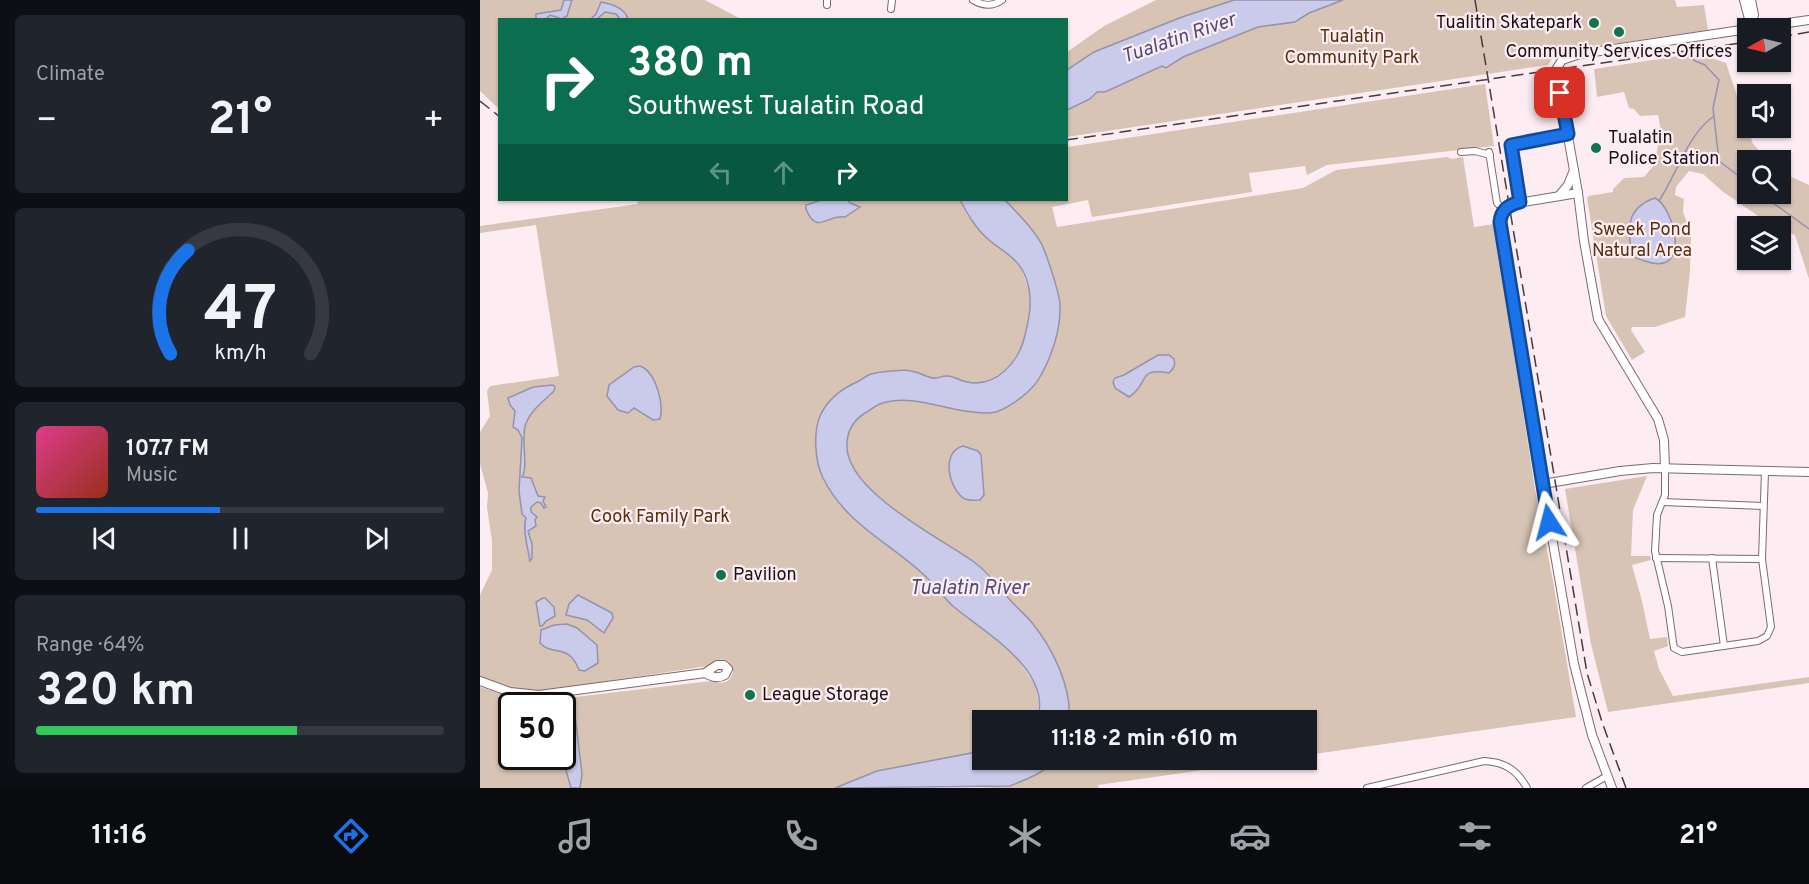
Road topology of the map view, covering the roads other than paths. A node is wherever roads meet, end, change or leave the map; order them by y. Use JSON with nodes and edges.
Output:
{"nodes":[{"id":1,"x":892,"y":0,"type":"edge"},
{"id":2,"x":973,"y":0,"type":"edge"},
{"id":3,"x":1002,"y":0,"type":"edge"},
{"id":4,"x":1744,"y":0,"type":"edge"},
{"id":5,"x":1750,"y":0,"type":"edge"},
{"id":6,"x":891,"y":9,"type":"dead end"},
{"id":7,"x":1749,"y":18,"type":"edge"},
{"id":8,"x":1751,"y":18,"type":"edge"},
{"id":9,"x":1809,"y":20,"type":"edge"},
{"id":10,"x":1791,"y":23,"type":"edge"},
{"id":11,"x":1737,"y":31,"type":"edge"},
{"id":12,"x":1568,"y":134,"type":"junction"},
{"id":13,"x":1461,"y":152,"type":"dead end"},
{"id":14,"x":1575,"y":170,"type":"junction"},
{"id":15,"x":1578,"y":193,"type":"junction"},
{"id":16,"x":1559,"y":196,"type":"junction"},
{"id":17,"x":1520,"y":202,"type":"junction"},
{"id":18,"x":1504,"y":210,"type":"junction"},
{"id":19,"x":1665,"y":468,"type":"junction"},
{"id":20,"x":1765,"y":471,"type":"junction"},
{"id":21,"x":1809,"y":472,"type":"edge"},
{"id":22,"x":1543,"y":484,"type":"junction"},
{"id":23,"x":1663,"y":502,"type":"junction"},
{"id":24,"x":1763,"y":506,"type":"junction"},
{"id":25,"x":1656,"y":558,"type":"junction"},
{"id":26,"x":1712,"y":558,"type":"junction"},
{"id":27,"x":1762,"y":559,"type":"junction"},
{"id":28,"x":1724,"y":646,"type":"junction"},
{"id":29,"x":705,"y":673,"type":"dead end"},
{"id":30,"x":480,"y":681,"type":"edge"},
{"id":31,"x":1610,"y":784,"type":"edge"},
{"id":32,"x":1367,"y":788,"type":"edge"},
{"id":33,"x":1527,"y":788,"type":"edge"},
{"id":34,"x":1586,"y":788,"type":"edge"}],
"edges":[{"from":1,"to":6,"type":"street"},
{"from":2,"to":3,"type":"street"},
{"from":4,"to":7,"type":"main road"},
{"from":5,"to":8,"type":"main road"},
{"from":9,"to":10,"type":"main road"},
{"from":11,"to":12,"type":"main road"},
{"from":12,"to":14,"type":"main road"},
{"from":12,"to":17,"type":"street"},
{"from":13,"to":18,"type":"street"},
{"from":14,"to":15,"type":"main road"},
{"from":14,"to":16,"type":"main road"},
{"from":15,"to":16,"type":"main road"},
{"from":15,"to":19,"type":"street"},
{"from":16,"to":17,"type":"main road"},
{"from":17,"to":18,"type":"main road"},
{"from":18,"to":22,"type":"main road"},
{"from":19,"to":20,"type":"street"},
{"from":19,"to":22,"type":"street"},
{"from":19,"to":23,"type":"street"},
{"from":20,"to":21,"type":"street"},
{"from":20,"to":24,"type":"street"},
{"from":22,"to":31,"type":"main road"},
{"from":23,"to":24,"type":"street"},
{"from":23,"to":25,"type":"street"},
{"from":24,"to":27,"type":"street"},
{"from":25,"to":26,"type":"street"},
{"from":25,"to":28,"type":"street"},
{"from":26,"to":27,"type":"street"},
{"from":26,"to":28,"type":"street"},
{"from":27,"to":28,"type":"street"},
{"from":29,"to":30,"type":"street"},
{"from":31,"to":34,"type":"street"},
{"from":32,"to":33,"type":"street"}]}
